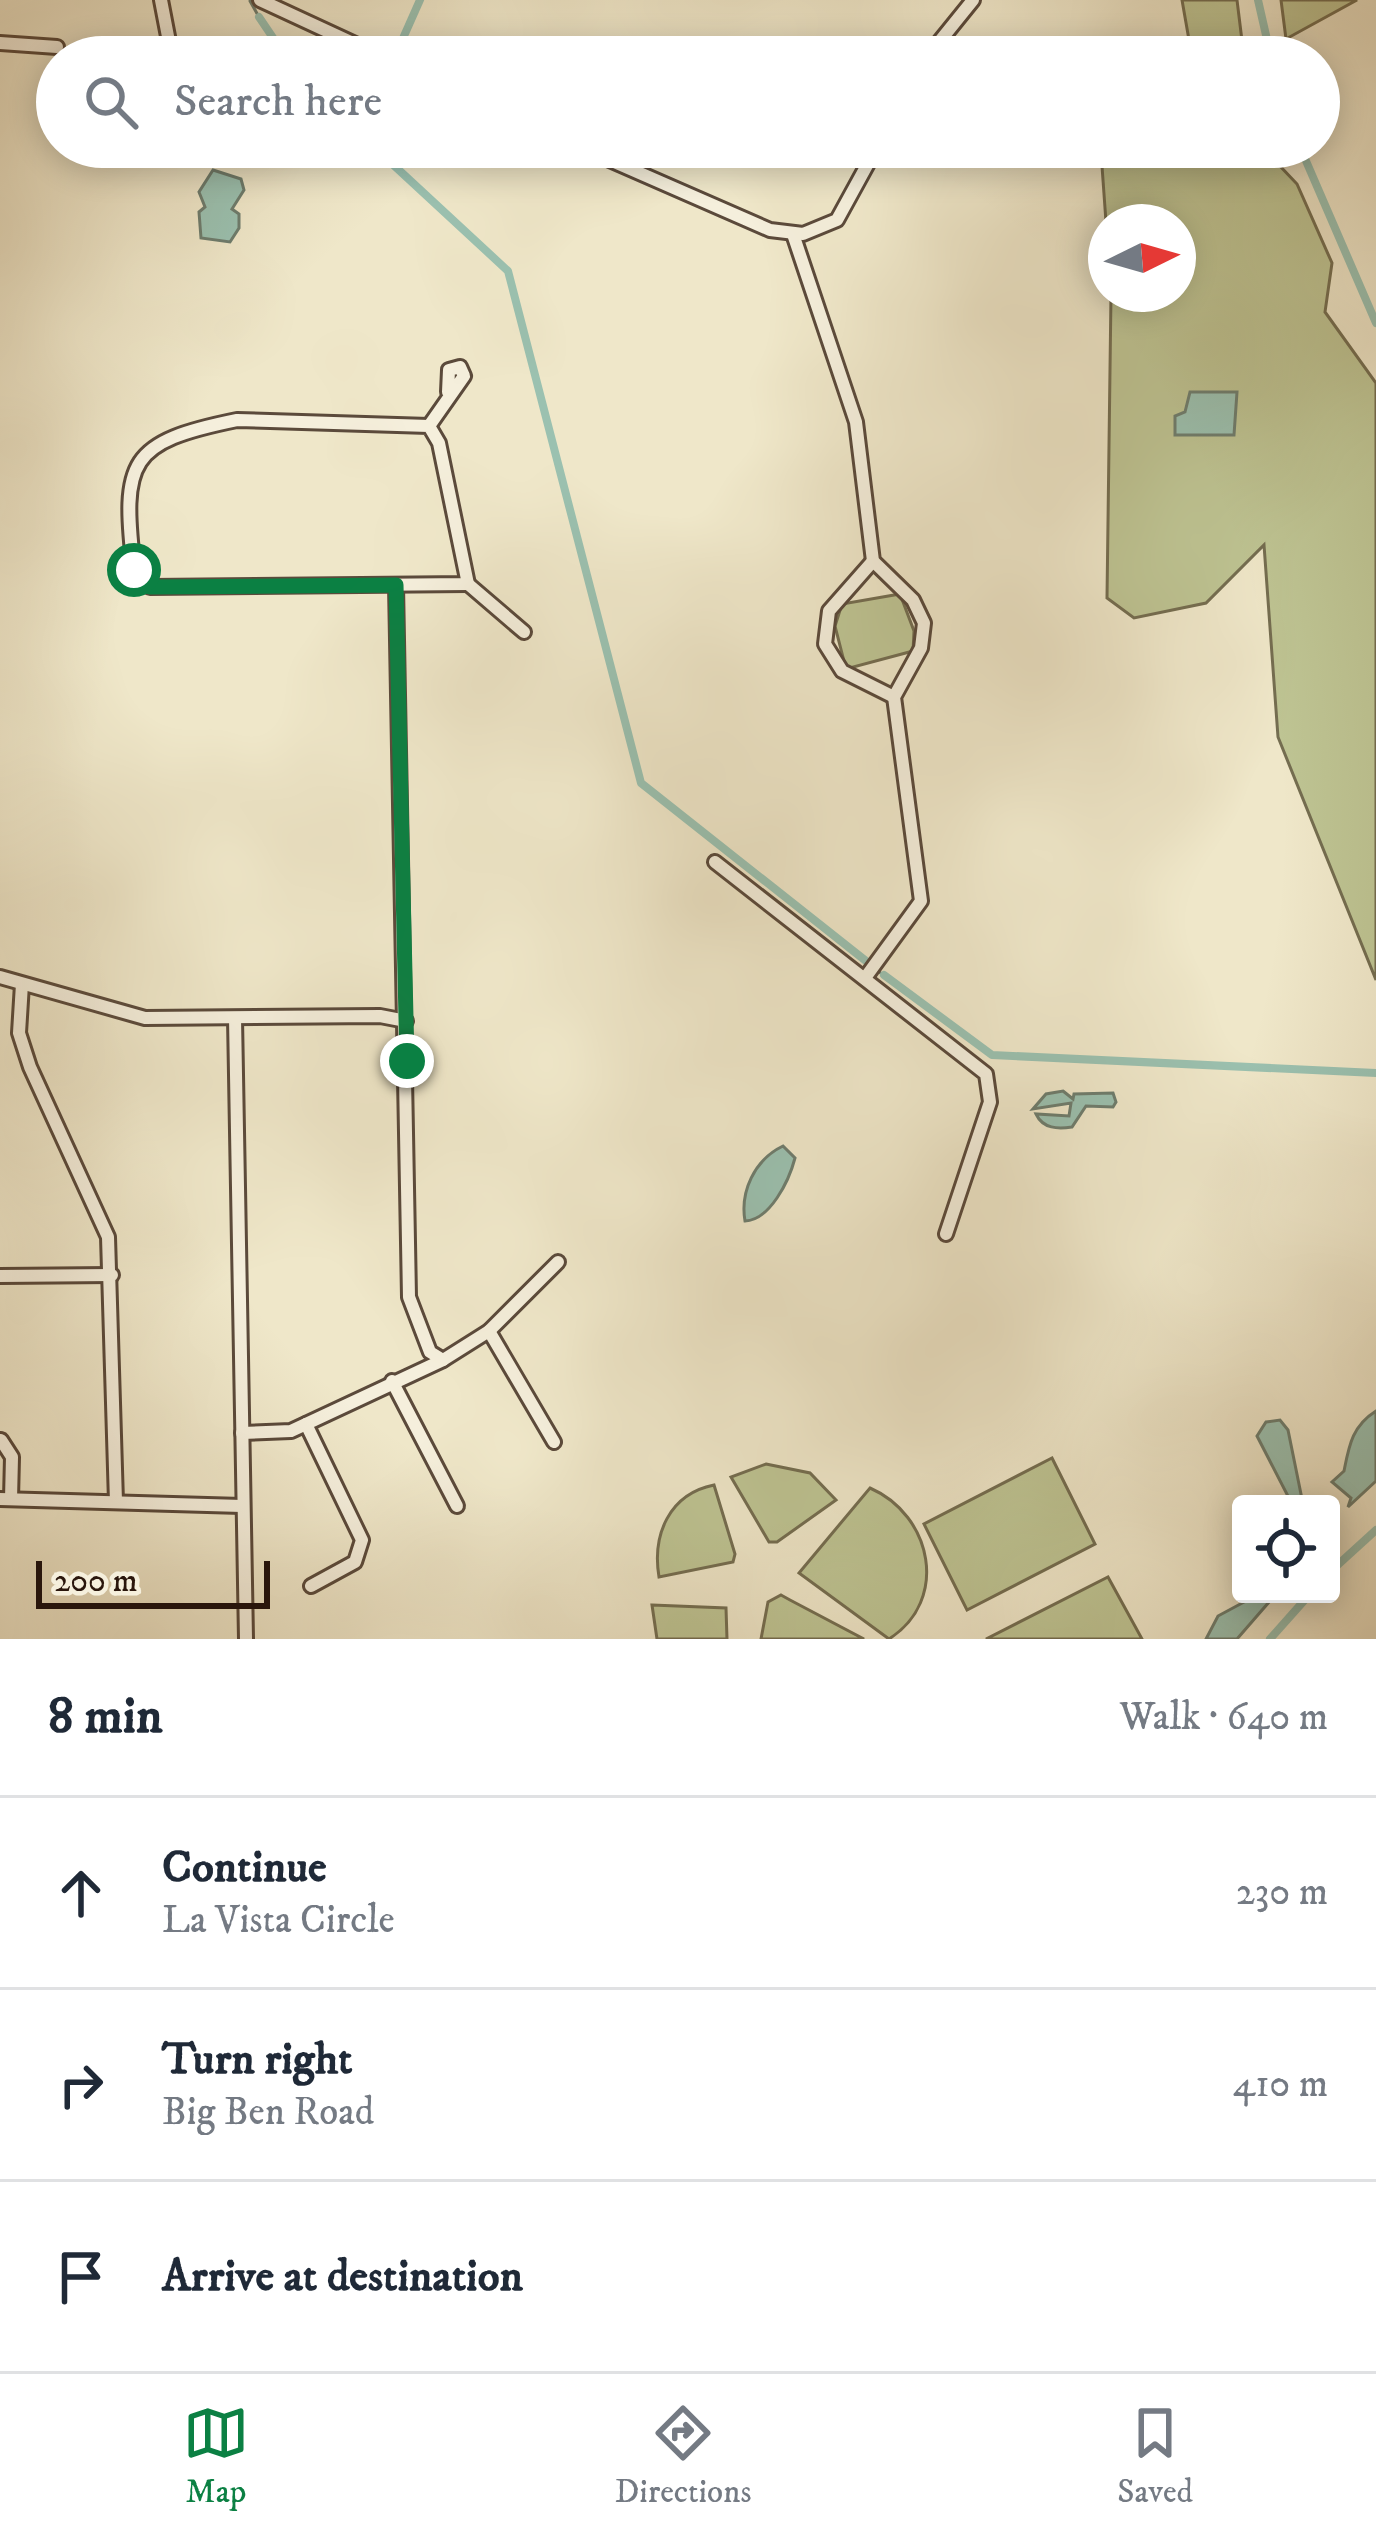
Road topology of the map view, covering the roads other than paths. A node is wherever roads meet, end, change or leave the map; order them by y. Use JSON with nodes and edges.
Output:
{"nodes":[{"id":1,"x":161,"y":0,"type":"edge"},
{"id":2,"x":260,"y":0,"type":"edge"},
{"id":3,"x":973,"y":0,"type":"edge"},
{"id":4,"x":168,"y":36,"type":"edge"},
{"id":5,"x":338,"y":36,"type":"edge"},
{"id":6,"x":945,"y":36,"type":"edge"},
{"id":7,"x":0,"y":43,"type":"edge"},
{"id":8,"x":36,"y":46,"type":"edge"},
{"id":9,"x":627,"y":168,"type":"edge"},
{"id":10,"x":867,"y":168,"type":"edge"},
{"id":11,"x":793,"y":234,"type":"junction"},
{"id":12,"x":448,"y":392,"type":"dead end"},
{"id":13,"x":429,"y":425,"type":"junction"},
{"id":14,"x":873,"y":561,"type":"junction"},
{"id":15,"x":468,"y":584,"type":"junction"},
{"id":16,"x":396,"y":585,"type":"junction"},
{"id":17,"x":524,"y":632,"type":"dead end"},
{"id":18,"x":893,"y":697,"type":"junction"},
{"id":19,"x":715,"y":862,"type":"dead end"},
{"id":20,"x":0,"y":977,"type":"edge"},
{"id":21,"x":865,"y":978,"type":"junction"},
{"id":22,"x":22,"y":984,"type":"junction"},
{"id":23,"x":235,"y":1018,"type":"junction"},
{"id":24,"x":406,"y":1021,"type":"junction"},
{"id":25,"x":946,"y":1234,"type":"dead end"},
{"id":26,"x":558,"y":1262,"type":"dead end"},
{"id":27,"x":112,"y":1275,"type":"junction"},
{"id":28,"x":0,"y":1276,"type":"edge"},
{"id":29,"x":489,"y":1331,"type":"junction"},
{"id":30,"x":443,"y":1360,"type":"junction"},
{"id":31,"x":392,"y":1382,"type":"junction"},
{"id":32,"x":306,"y":1424,"type":"junction"},
{"id":33,"x":242,"y":1433,"type":"junction"},
{"id":34,"x":1,"y":1440,"type":"edge"},
{"id":35,"x":554,"y":1442,"type":"dead end"},
{"id":36,"x":6,"y":1499,"type":"edge"},
{"id":37,"x":116,"y":1502,"type":"junction"},
{"id":38,"x":242,"y":1506,"type":"junction"},
{"id":39,"x":457,"y":1506,"type":"dead end"},
{"id":40,"x":311,"y":1586,"type":"dead end"},
{"id":41,"x":245,"y":1639,"type":"edge"}],
"edges":[{"from":1,"to":4,"type":"street"},
{"from":2,"to":5,"type":"street"},
{"from":3,"to":6,"type":"street"},
{"from":7,"to":8,"type":"street"},
{"from":9,"to":11,"type":"street"},
{"from":10,"to":11,"type":"street"},
{"from":11,"to":14,"type":"street"},
{"from":12,"to":13,"type":"street"},
{"from":13,"to":15,"type":"street"},
{"from":13,"to":16,"type":"street"},
{"from":14,"to":18,"type":"street"},
{"from":14,"to":18,"type":"street"},
{"from":15,"to":16,"type":"street"},
{"from":15,"to":17,"type":"street"},
{"from":16,"to":24,"type":"street"},
{"from":18,"to":21,"type":"street"},
{"from":19,"to":21,"type":"street"},
{"from":20,"to":22,"type":"street"},
{"from":21,"to":25,"type":"street"},
{"from":22,"to":23,"type":"street"},
{"from":22,"to":27,"type":"street"},
{"from":23,"to":24,"type":"street"},
{"from":23,"to":33,"type":"street"},
{"from":24,"to":30,"type":"street"},
{"from":26,"to":29,"type":"street"},
{"from":27,"to":28,"type":"street"},
{"from":27,"to":37,"type":"street"},
{"from":29,"to":30,"type":"street"},
{"from":29,"to":35,"type":"street"},
{"from":30,"to":31,"type":"street"},
{"from":31,"to":32,"type":"street"},
{"from":31,"to":39,"type":"street"},
{"from":32,"to":33,"type":"street"},
{"from":32,"to":40,"type":"street"},
{"from":33,"to":38,"type":"street"},
{"from":34,"to":36,"type":"street"},
{"from":36,"to":37,"type":"street"},
{"from":37,"to":38,"type":"street"},
{"from":38,"to":41,"type":"street"}]}
